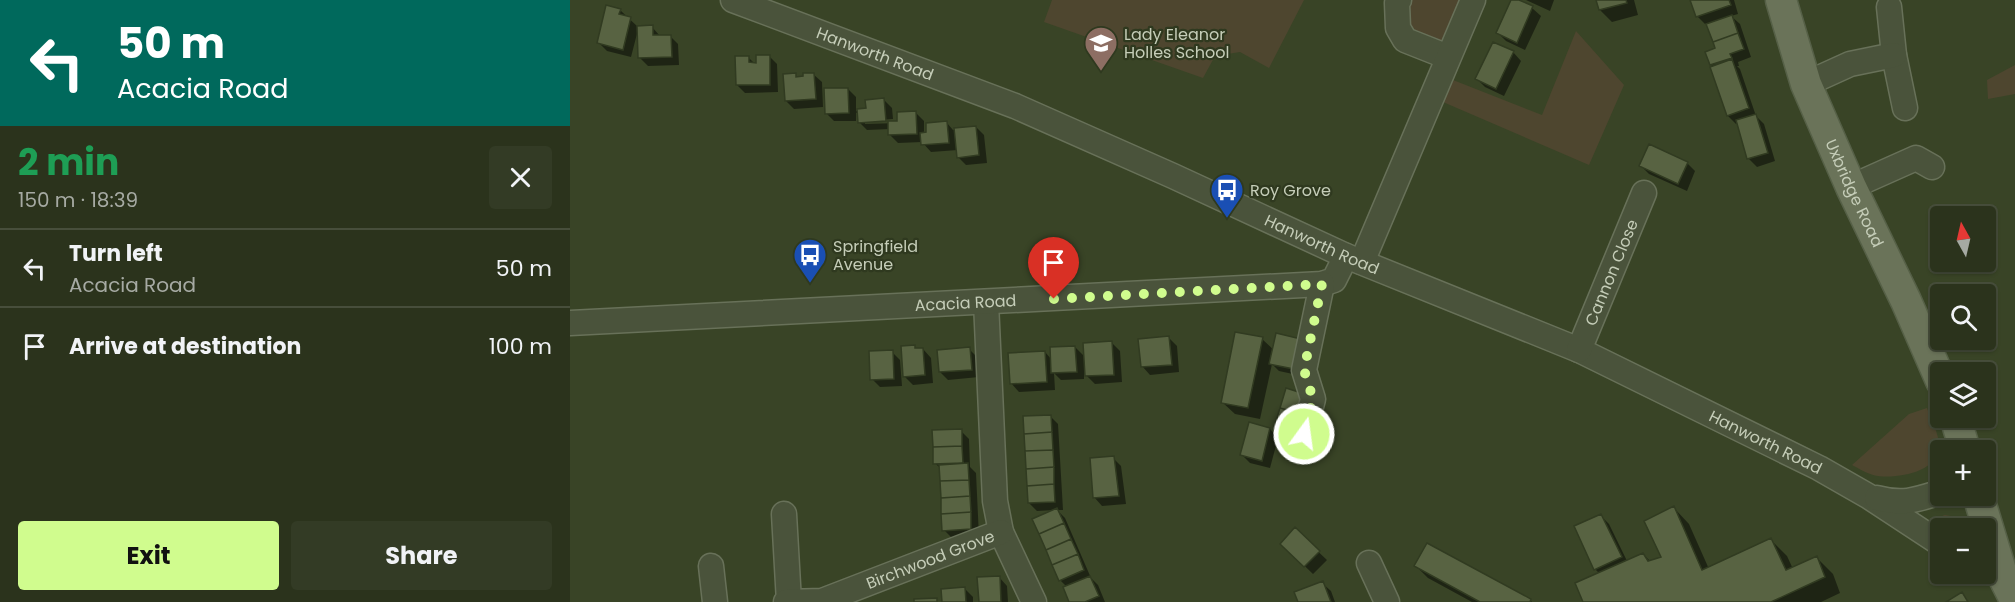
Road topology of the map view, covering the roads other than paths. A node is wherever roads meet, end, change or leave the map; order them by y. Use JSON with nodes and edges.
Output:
{"nodes":[{"id":1,"x":733,"y":0,"type":"edge"},
{"id":2,"x":1399,"y":0,"type":"edge"},
{"id":3,"x":1473,"y":0,"type":"edge"},
{"id":4,"x":1781,"y":0,"type":"edge"},
{"id":5,"x":1889,"y":7,"type":"dead end"},
{"id":6,"x":1894,"y":55,"type":"junction"},
{"id":7,"x":1448,"y":57,"type":"junction"},
{"id":8,"x":1806,"y":84,"type":"junction"},
{"id":9,"x":1905,"y":108,"type":"dead end"},
{"id":10,"x":1921,"y":155,"type":"dead end"},
{"id":11,"x":1851,"y":187,"type":"junction"},
{"id":12,"x":1644,"y":193,"type":"dead end"},
{"id":13,"x":1354,"y":259,"type":"junction"},
{"id":14,"x":1322,"y":284,"type":"junction"},
{"id":15,"x":986,"y":302,"type":"junction"},
{"id":16,"x":570,"y":323,"type":"edge"},
{"id":17,"x":1578,"y":350,"type":"junction"},
{"id":18,"x":1933,"y":362,"type":"edge"},
{"id":19,"x":1304,"y":434,"type":"dead end"},
{"id":20,"x":1930,"y":495,"type":"edge"},
{"id":21,"x":1869,"y":496,"type":"junction"},
{"id":22,"x":784,"y":514,"type":"dead end"},
{"id":23,"x":1001,"y":532,"type":"junction"},
{"id":24,"x":1930,"y":537,"type":"edge"},
{"id":25,"x":1369,"y":563,"type":"dead end"},
{"id":26,"x":711,"y":566,"type":"dead end"},
{"id":27,"x":1996,"y":574,"type":"edge"},
{"id":28,"x":2015,"y":600,"type":"edge"},
{"id":29,"x":715,"y":602,"type":"edge"},
{"id":30,"x":787,"y":602,"type":"edge"},
{"id":31,"x":1034,"y":602,"type":"edge"},
{"id":32,"x":1387,"y":602,"type":"edge"}],
"edges":[{"from":1,"to":13,"type":"street","name":"Hanworth Road"},
{"from":2,"to":7,"type":"street"},
{"from":3,"to":7,"type":"street"},
{"from":4,"to":8,"type":"main road","name":"Uxbridge Road"},
{"from":5,"to":6,"type":"street"},
{"from":6,"to":8,"type":"street"},
{"from":6,"to":9,"type":"street"},
{"from":7,"to":13,"type":"street"},
{"from":8,"to":11,"type":"main road","name":"Uxbridge Road"},
{"from":10,"to":11,"type":"street"},
{"from":11,"to":18,"type":"main road","name":"Uxbridge Road"},
{"from":12,"to":17,"type":"street","name":"Cannon Close"},
{"from":13,"to":14,"type":"street"},
{"from":13,"to":17,"type":"street","name":"Hanworth Road"},
{"from":14,"to":15,"type":"street","name":"Acacia Road"},
{"from":14,"to":19,"type":"street"},
{"from":15,"to":16,"type":"street","name":"Acacia Road"},
{"from":15,"to":23,"type":"street"},
{"from":17,"to":21,"type":"street","name":"Hanworth Road"},
{"from":20,"to":21,"type":"street","name":"Hanworth Road"},
{"from":21,"to":24,"type":"street","name":"Hanworth Road"},
{"from":22,"to":30,"type":"street","name":"Birchwood Grove"},
{"from":23,"to":30,"type":"street","name":"Birchwood Grove"},
{"from":23,"to":31,"type":"street"},
{"from":25,"to":32,"type":"street"},
{"from":26,"to":29,"type":"street"},
{"from":27,"to":28,"type":"main road"}]}
